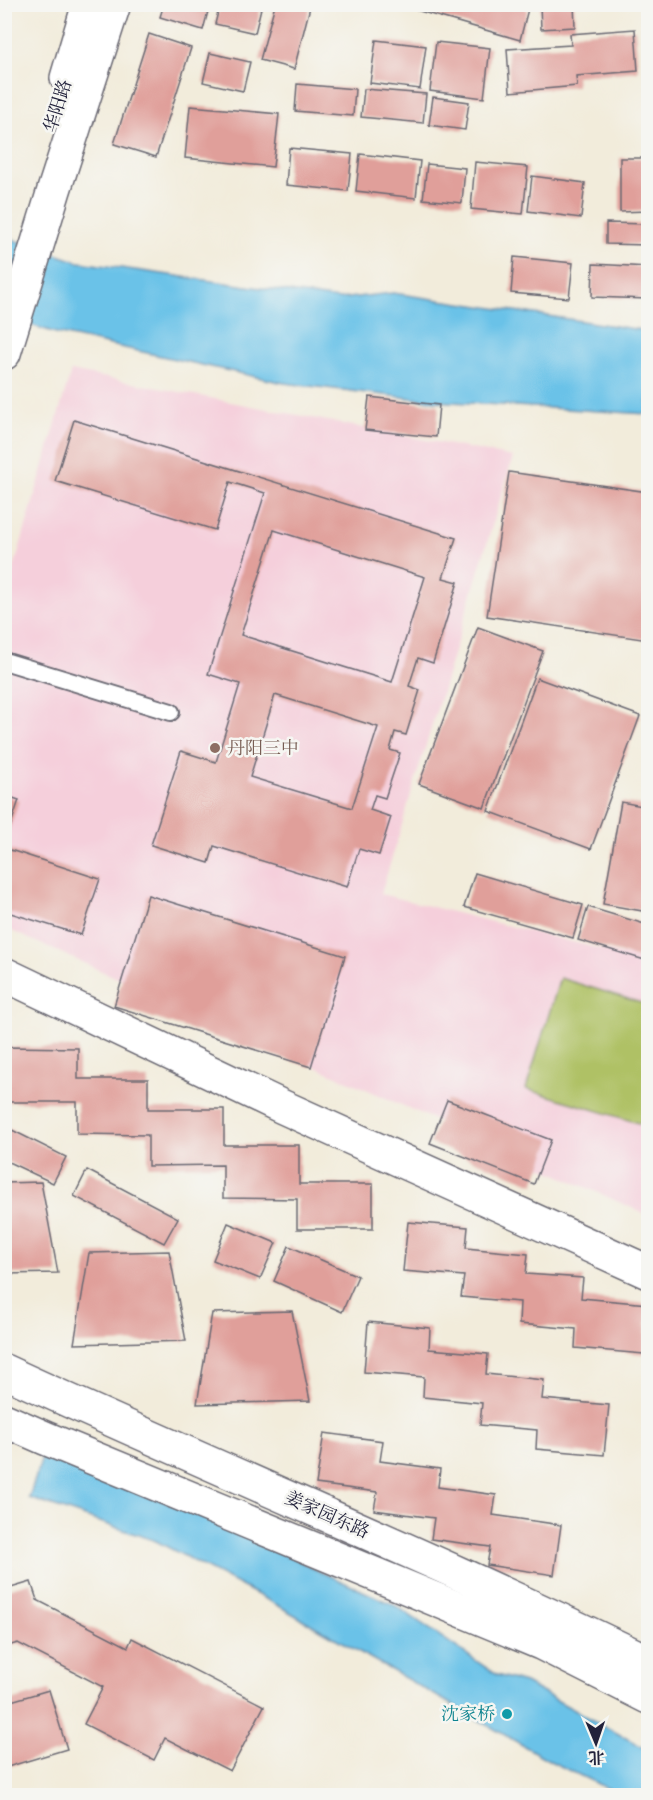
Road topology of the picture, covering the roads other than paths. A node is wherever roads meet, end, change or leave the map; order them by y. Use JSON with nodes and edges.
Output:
{"nodes":[{"id":1,"x":89,"y":4,"type":"edge"},
{"id":2,"x":114,"y":4,"type":"edge"},
{"id":3,"x":38,"y":208,"type":"junction"},
{"id":4,"x":4,"y":286,"type":"edge"},
{"id":5,"x":4,"y":352,"type":"edge"},
{"id":6,"x":4,"y":661,"type":"edge"},
{"id":7,"x":171,"y":712,"type":"dead end"},
{"id":8,"x":4,"y":974,"type":"edge"},
{"id":9,"x":648,"y":1272,"type":"edge"},
{"id":10,"x":4,"y":1371,"type":"edge"},
{"id":11,"x":4,"y":1420,"type":"edge"},
{"id":12,"x":648,"y":1662,"type":"edge"},
{"id":13,"x":648,"y":1697,"type":"edge"}],
"edges":[{"from":1,"to":3,"type":"main road","name":"华阳路"},
{"from":2,"to":3,"type":"main road"},
{"from":3,"to":4,"type":"main road"},
{"from":3,"to":5,"type":"main road"},
{"from":6,"to":7,"type":"lane"},
{"from":8,"to":9,"type":"main road"},
{"from":10,"to":12,"type":"main road","name":"姜家园东路"},
{"from":11,"to":13,"type":"main road","name":"姜家园东路"}]}
